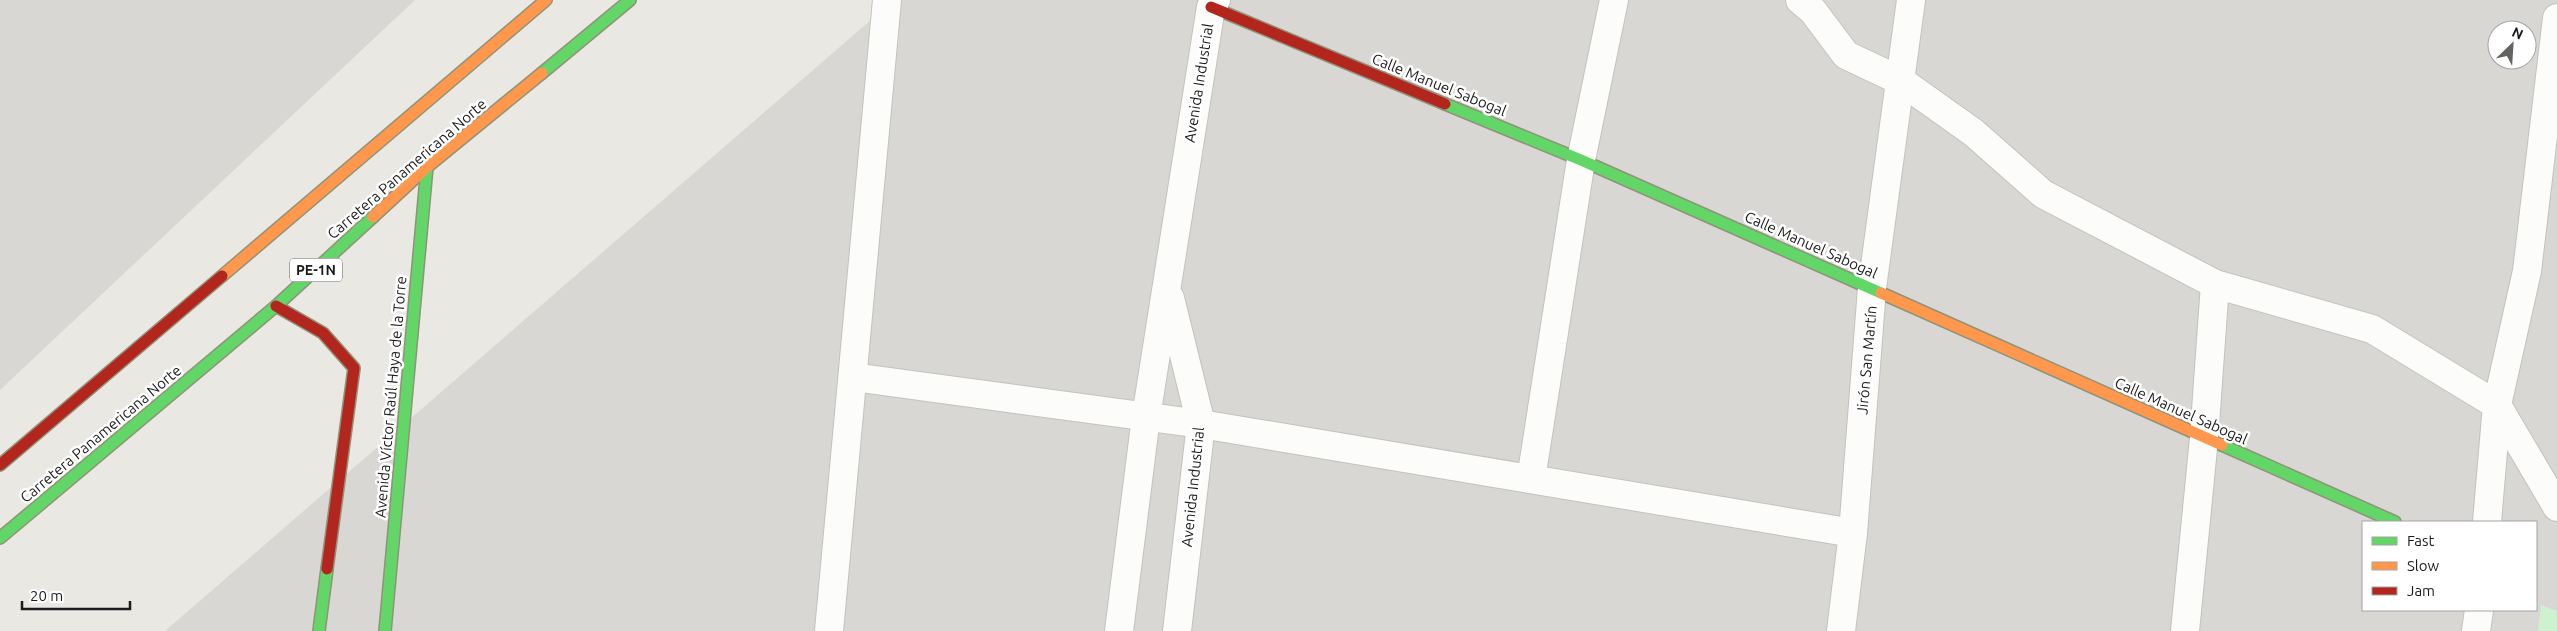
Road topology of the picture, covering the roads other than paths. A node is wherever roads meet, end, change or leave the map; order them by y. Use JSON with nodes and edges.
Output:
{"nodes":[{"id":1,"x":546,"y":0,"type":"edge"},
{"id":2,"x":630,"y":0,"type":"edge"},
{"id":3,"x":887,"y":0,"type":"edge"},
{"id":4,"x":1614,"y":0,"type":"edge"},
{"id":5,"x":1800,"y":0,"type":"edge"},
{"id":6,"x":1911,"y":0,"type":"edge"},
{"id":7,"x":1213,"y":3,"type":"edge"},
{"id":8,"x":2557,"y":18,"type":"edge"},
{"id":9,"x":1901,"y":82,"type":"junction"},
{"id":10,"x":1581,"y":160,"type":"junction"},
{"id":11,"x":427,"y":167,"type":"junction"},
{"id":12,"x":2215,"y":284,"type":"junction"},
{"id":13,"x":1167,"y":287,"type":"junction"},
{"id":14,"x":1872,"y":288,"type":"junction"},
{"id":15,"x":276,"y":306,"type":"junction"},
{"id":16,"x":852,"y":377,"type":"junction"},
{"id":17,"x":2497,"y":405,"type":"junction"},
{"id":18,"x":1146,"y":417,"type":"junction"},
{"id":19,"x":1201,"y":424,"type":"junction"},
{"id":20,"x":2204,"y":438,"type":"junction"},
{"id":21,"x":0,"y":465,"type":"edge"},
{"id":22,"x":1531,"y":479,"type":"junction"},
{"id":23,"x":2557,"y":507,"type":"edge"},
{"id":24,"x":2393,"y":521,"type":"edge"},
{"id":25,"x":2487,"y":521,"type":"edge"},
{"id":26,"x":1853,"y":532,"type":"junction"},
{"id":27,"x":0,"y":538,"type":"edge"},
{"id":28,"x":2479,"y":611,"type":"edge"},
{"id":29,"x":319,"y":631,"type":"edge"},
{"id":30,"x":385,"y":631,"type":"edge"},
{"id":31,"x":829,"y":631,"type":"edge"},
{"id":32,"x":1119,"y":631,"type":"edge"},
{"id":33,"x":1177,"y":631,"type":"edge"},
{"id":34,"x":1842,"y":631,"type":"edge"},
{"id":35,"x":2185,"y":631,"type":"edge"},
{"id":36,"x":2476,"y":631,"type":"edge"}],
"edges":[{"from":1,"to":21,"type":"main road"},
{"from":2,"to":11,"type":"main road","name":"Carretera Panamericana Norte","number":"PE-1N"},
{"from":3,"to":16,"type":"street"},
{"from":4,"to":10,"type":"street"},
{"from":5,"to":9,"type":"street"},
{"from":6,"to":9,"type":"street","name":"Jirón San Martín"},
{"from":7,"to":10,"type":"main road","name":"Calle Manuel Sabogal"},
{"from":7,"to":13,"type":"street","name":"Avenida Industrial"},
{"from":8,"to":17,"type":"street"},
{"from":9,"to":12,"type":"street"},
{"from":9,"to":14,"type":"street","name":"Jirón San Martín"},
{"from":10,"to":14,"type":"main road","name":"Calle Manuel Sabogal"},
{"from":10,"to":22,"type":"street"},
{"from":11,"to":15,"type":"main road","name":"Carretera Panamericana Norte","number":"PE-1N"},
{"from":11,"to":30,"type":"main road","name":"Avenida Víctor Raúl Haya de la Torre"},
{"from":12,"to":17,"type":"street"},
{"from":12,"to":20,"type":"street"},
{"from":13,"to":18,"type":"street","name":"Avenida Industrial"},
{"from":13,"to":19,"type":"street","name":"Avenida Industrial"},
{"from":14,"to":20,"type":"main road","name":"Calle Manuel Sabogal"},
{"from":14,"to":26,"type":"street","name":"Jirón San Martín"},
{"from":15,"to":27,"type":"main road","name":"Carretera Panamericana Norte","number":"PE-1N"},
{"from":15,"to":29,"type":"main road"},
{"from":16,"to":18,"type":"street"},
{"from":16,"to":31,"type":"street"},
{"from":17,"to":23,"type":"street"},
{"from":17,"to":25,"type":"street"},
{"from":18,"to":19,"type":"street"},
{"from":18,"to":32,"type":"street","name":"Avenida Industrial"},
{"from":19,"to":22,"type":"street"},
{"from":19,"to":33,"type":"street","name":"Avenida Industrial"},
{"from":20,"to":24,"type":"main road","name":"Calle Manuel Sabogal"},
{"from":20,"to":35,"type":"street"},
{"from":22,"to":26,"type":"street"},
{"from":26,"to":34,"type":"street","name":"Jirón San Martín"},
{"from":28,"to":36,"type":"street"}]}
